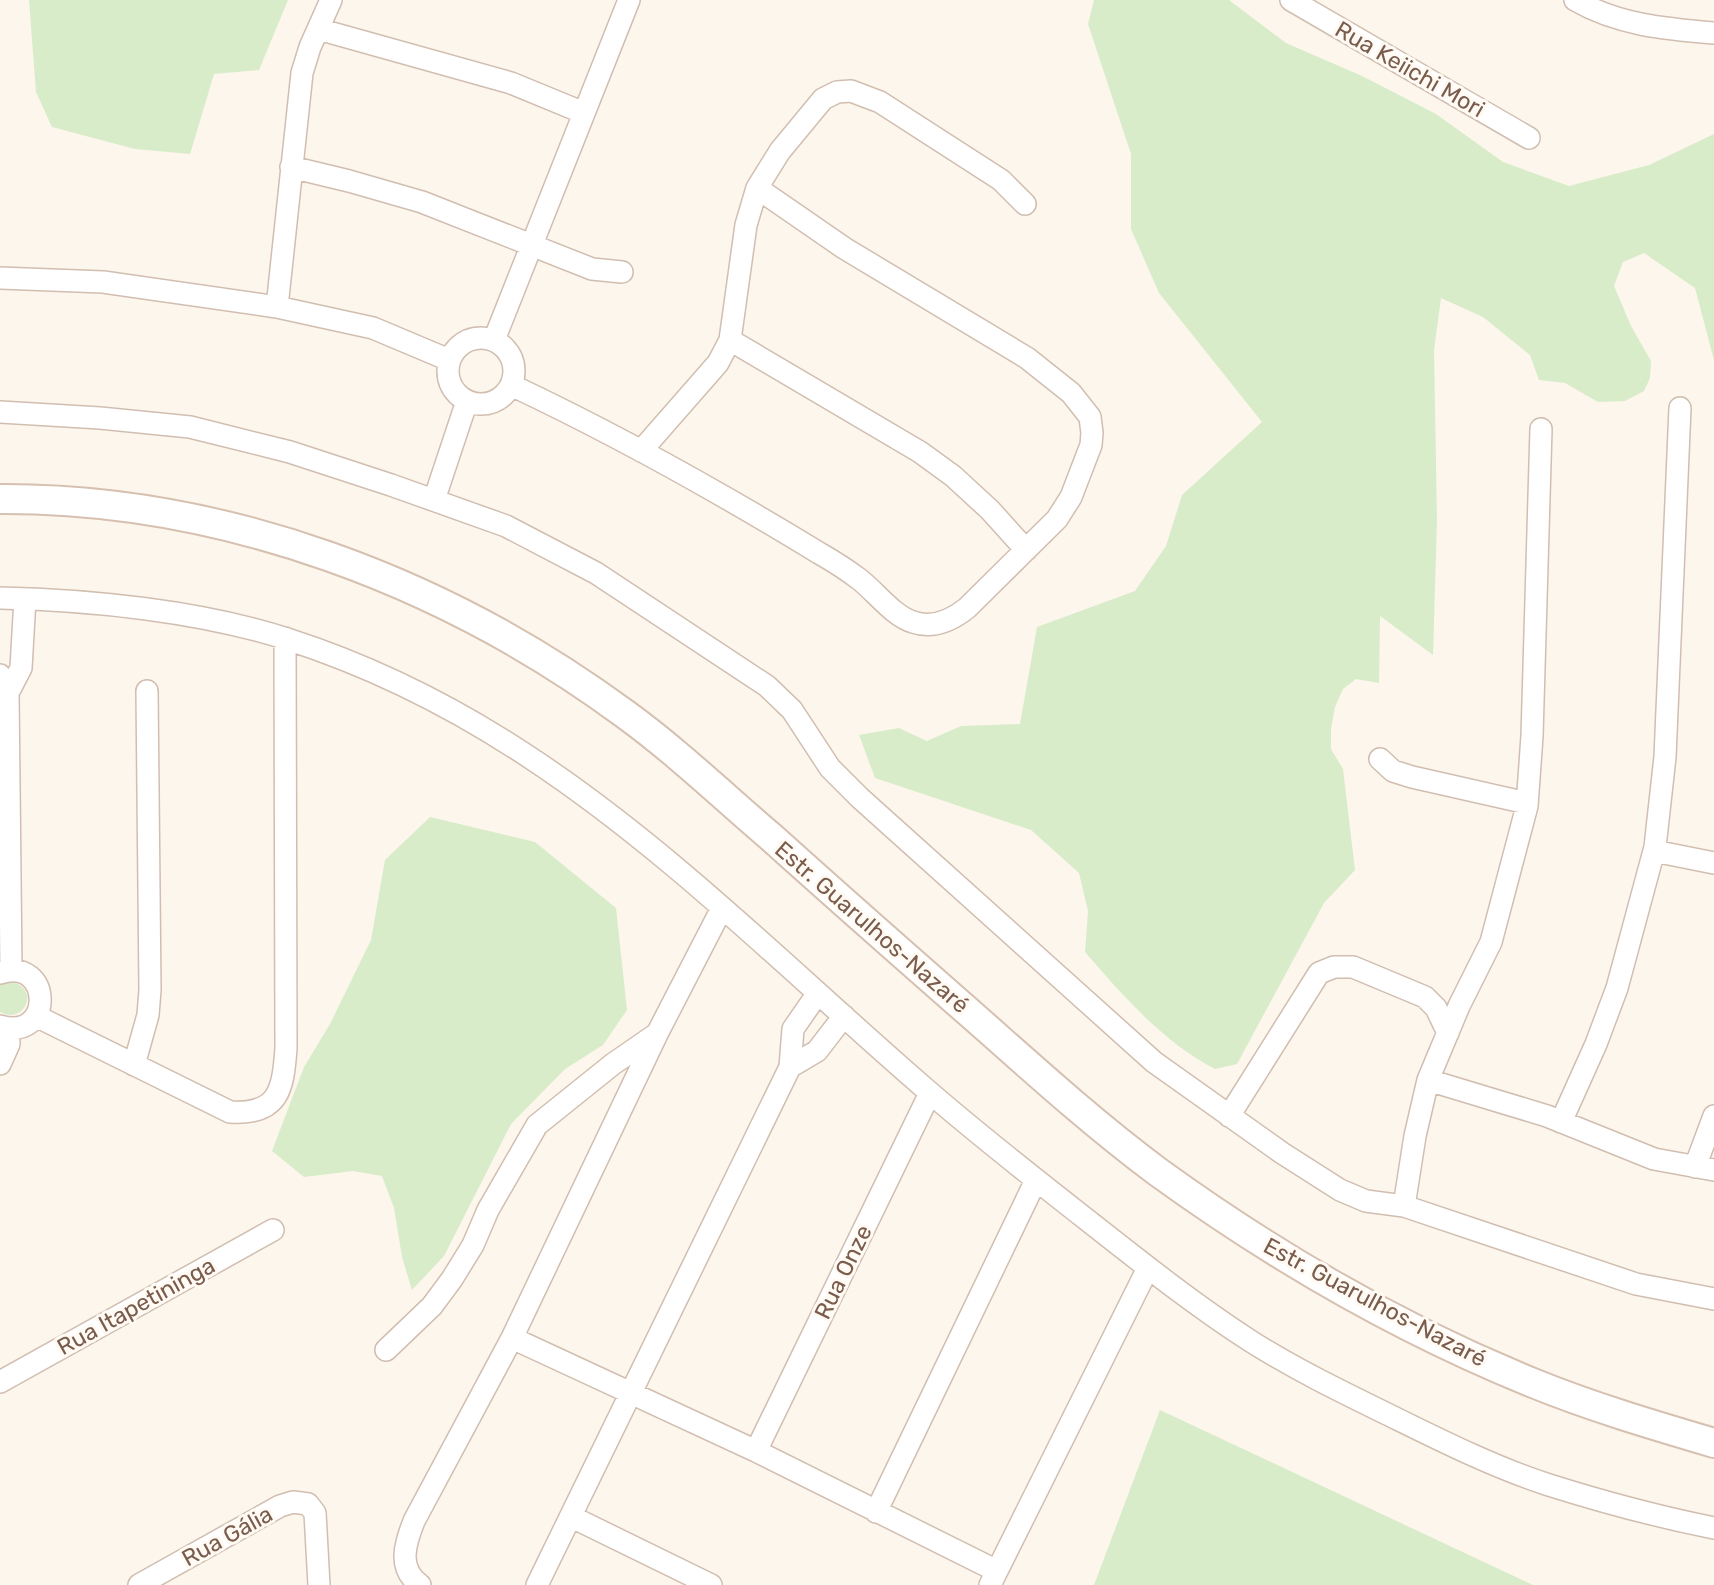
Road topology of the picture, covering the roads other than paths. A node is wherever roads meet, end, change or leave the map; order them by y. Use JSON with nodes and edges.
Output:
{"nodes":[{"id":1,"x":331,"y":0,"type":"edge"},
{"id":2,"x":629,"y":0,"type":"edge"},
{"id":3,"x":1291,"y":0,"type":"edge"},
{"id":4,"x":1575,"y":0,"type":"edge"},
{"id":5,"x":318,"y":29,"type":"junction"},
{"id":6,"x":1714,"y":33,"type":"edge"},
{"id":7,"x":584,"y":113,"type":"junction"},
{"id":8,"x":1529,"y":138,"type":"dead end"},
{"id":9,"x":291,"y":167,"type":"junction"},
{"id":10,"x":757,"y":188,"type":"junction"},
{"id":11,"x":1025,"y":204,"type":"dead end"},
{"id":12,"x":532,"y":244,"type":"junction"},
{"id":13,"x":622,"y":272,"type":"dead end"},
{"id":14,"x":0,"y":278,"type":"edge"},
{"id":15,"x":277,"y":307,"type":"junction"},
{"id":16,"x":494,"y":340,"type":"junction"},
{"id":17,"x":730,"y":341,"type":"junction"},
{"id":18,"x":449,"y":360,"type":"junction"},
{"id":19,"x":511,"y":385,"type":"junction"},
{"id":20,"x":467,"y":401,"type":"junction"},
{"id":21,"x":1679,"y":408,"type":"dead end"},
{"id":22,"x":0,"y":412,"type":"edge"},
{"id":23,"x":1541,"y":429,"type":"dead end"},
{"id":24,"x":641,"y":451,"type":"junction"},
{"id":25,"x":0,"y":499,"type":"edge"},
{"id":26,"x":434,"y":500,"type":"junction"},
{"id":27,"x":1026,"y":550,"type":"junction"},
{"id":28,"x":0,"y":598,"type":"edge"},
{"id":29,"x":25,"y":599,"type":"junction"},
{"id":30,"x":285,"y":638,"type":"junction"},
{"id":31,"x":4,"y":684,"type":"edge"},
{"id":32,"x":147,"y":691,"type":"dead end"},
{"id":33,"x":1380,"y":759,"type":"dead end"},
{"id":34,"x":1527,"y":803,"type":"junction"},
{"id":35,"x":1654,"y":851,"type":"junction"},
{"id":36,"x":1714,"y":863,"type":"edge"},
{"id":37,"x":722,"y":908,"type":"junction"},
{"id":38,"x":6,"y":972,"type":"edge"},
{"id":39,"x":818,"y":993,"type":"junction"},
{"id":40,"x":36,"y":1016,"type":"junction"},
{"id":41,"x":844,"y":1016,"type":"junction"},
{"id":42,"x":4,"y":1027,"type":"edge"},
{"id":43,"x":1448,"y":1033,"type":"junction"},
{"id":44,"x":657,"y":1034,"type":"junction"},
{"id":45,"x":0,"y":1063,"type":"edge"},
{"id":46,"x":134,"y":1065,"type":"junction"},
{"id":47,"x":790,"y":1068,"type":"junction"},
{"id":48,"x":1428,"y":1080,"type":"junction"},
{"id":49,"x":930,"y":1093,"type":"junction"},
{"id":50,"x":1229,"y":1116,"type":"junction"},
{"id":51,"x":1714,"y":1116,"type":"edge"},
{"id":52,"x":1561,"y":1122,"type":"junction"},
{"id":53,"x":1704,"y":1168,"type":"edge"},
{"id":54,"x":1036,"y":1180,"type":"junction"},
{"id":55,"x":1405,"y":1206,"type":"junction"},
{"id":56,"x":272,"y":1230,"type":"dead end"},
{"id":57,"x":1148,"y":1268,"type":"junction"},
{"id":58,"x":1714,"y":1299,"type":"edge"},
{"id":59,"x":512,"y":1338,"type":"junction"},
{"id":60,"x":386,"y":1350,"type":"dead end"},
{"id":61,"x":0,"y":1382,"type":"edge"},
{"id":62,"x":631,"y":1393,"type":"junction"},
{"id":63,"x":1714,"y":1443,"type":"edge"},
{"id":64,"x":756,"y":1451,"type":"junction"},
{"id":65,"x":876,"y":1512,"type":"junction"},
{"id":66,"x":572,"y":1517,"type":"junction"},
{"id":67,"x":1714,"y":1528,"type":"edge"},
{"id":68,"x":993,"y":1578,"type":"edge"},
{"id":69,"x":139,"y":1585,"type":"edge"},
{"id":70,"x":319,"y":1585,"type":"edge"},
{"id":71,"x":420,"y":1585,"type":"edge"},
{"id":72,"x":537,"y":1585,"type":"edge"},
{"id":73,"x":710,"y":1585,"type":"edge"}],
"edges":[{"from":1,"to":5,"type":"street"},
{"from":2,"to":7,"type":"street"},
{"from":3,"to":8,"type":"street","name":"Rua Keiichi Mori"},
{"from":4,"to":6,"type":"street"},
{"from":5,"to":7,"type":"street"},
{"from":5,"to":9,"type":"street"},
{"from":7,"to":12,"type":"street"},
{"from":9,"to":12,"type":"street"},
{"from":9,"to":15,"type":"street"},
{"from":10,"to":11,"type":"street"},
{"from":10,"to":17,"type":"street"},
{"from":10,"to":27,"type":"street"},
{"from":12,"to":13,"type":"street"},
{"from":12,"to":16,"type":"street"},
{"from":14,"to":15,"type":"street"},
{"from":15,"to":18,"type":"street"},
{"from":16,"to":18,"type":"street"},
{"from":16,"to":19,"type":"street"},
{"from":17,"to":24,"type":"street"},
{"from":17,"to":27,"type":"street"},
{"from":18,"to":20,"type":"street"},
{"from":19,"to":20,"type":"street"},
{"from":19,"to":24,"type":"street"},
{"from":20,"to":26,"type":"street"},
{"from":21,"to":35,"type":"street"},
{"from":22,"to":26,"type":"street"},
{"from":23,"to":34,"type":"street"},
{"from":24,"to":27,"type":"street"},
{"from":25,"to":63,"type":"main road","name":"Estr. Guarulhos-Nazaré"},
{"from":26,"to":50,"type":"street"},
{"from":28,"to":29,"type":"street"},
{"from":29,"to":30,"type":"street"},
{"from":29,"to":31,"type":"street"},
{"from":30,"to":37,"type":"street"},
{"from":30,"to":46,"type":"street"},
{"from":31,"to":38,"type":"street"},
{"from":32,"to":46,"type":"street"},
{"from":33,"to":34,"type":"street"},
{"from":34,"to":43,"type":"street"},
{"from":35,"to":36,"type":"street"},
{"from":35,"to":52,"type":"street"},
{"from":37,"to":39,"type":"street"},
{"from":37,"to":44,"type":"street"},
{"from":38,"to":40,"type":"street"},
{"from":39,"to":41,"type":"street"},
{"from":39,"to":47,"type":"street"},
{"from":40,"to":42,"type":"street"},
{"from":40,"to":46,"type":"street"},
{"from":41,"to":47,"type":"street"},
{"from":41,"to":49,"type":"street"},
{"from":42,"to":45,"type":"street"},
{"from":43,"to":48,"type":"street"},
{"from":43,"to":50,"type":"street"},
{"from":44,"to":59,"type":"street"},
{"from":44,"to":60,"type":"street"},
{"from":47,"to":62,"type":"street"},
{"from":48,"to":52,"type":"street"},
{"from":48,"to":55,"type":"street"},
{"from":49,"to":54,"type":"street"},
{"from":49,"to":64,"type":"street","name":"Rua Onze"},
{"from":50,"to":55,"type":"street"},
{"from":51,"to":53,"type":"street"},
{"from":52,"to":53,"type":"street"},
{"from":54,"to":57,"type":"street"},
{"from":54,"to":65,"type":"street"},
{"from":55,"to":58,"type":"street"},
{"from":56,"to":61,"type":"street","name":"Rua Itapetininga"},
{"from":57,"to":67,"type":"street"},
{"from":57,"to":68,"type":"street"},
{"from":59,"to":62,"type":"street"},
{"from":59,"to":71,"type":"street"},
{"from":62,"to":64,"type":"street"},
{"from":62,"to":66,"type":"street"},
{"from":64,"to":65,"type":"street"},
{"from":65,"to":68,"type":"street"},
{"from":66,"to":72,"type":"street"},
{"from":66,"to":73,"type":"street"},
{"from":69,"to":70,"type":"street","name":"Rua Gália"}]}
